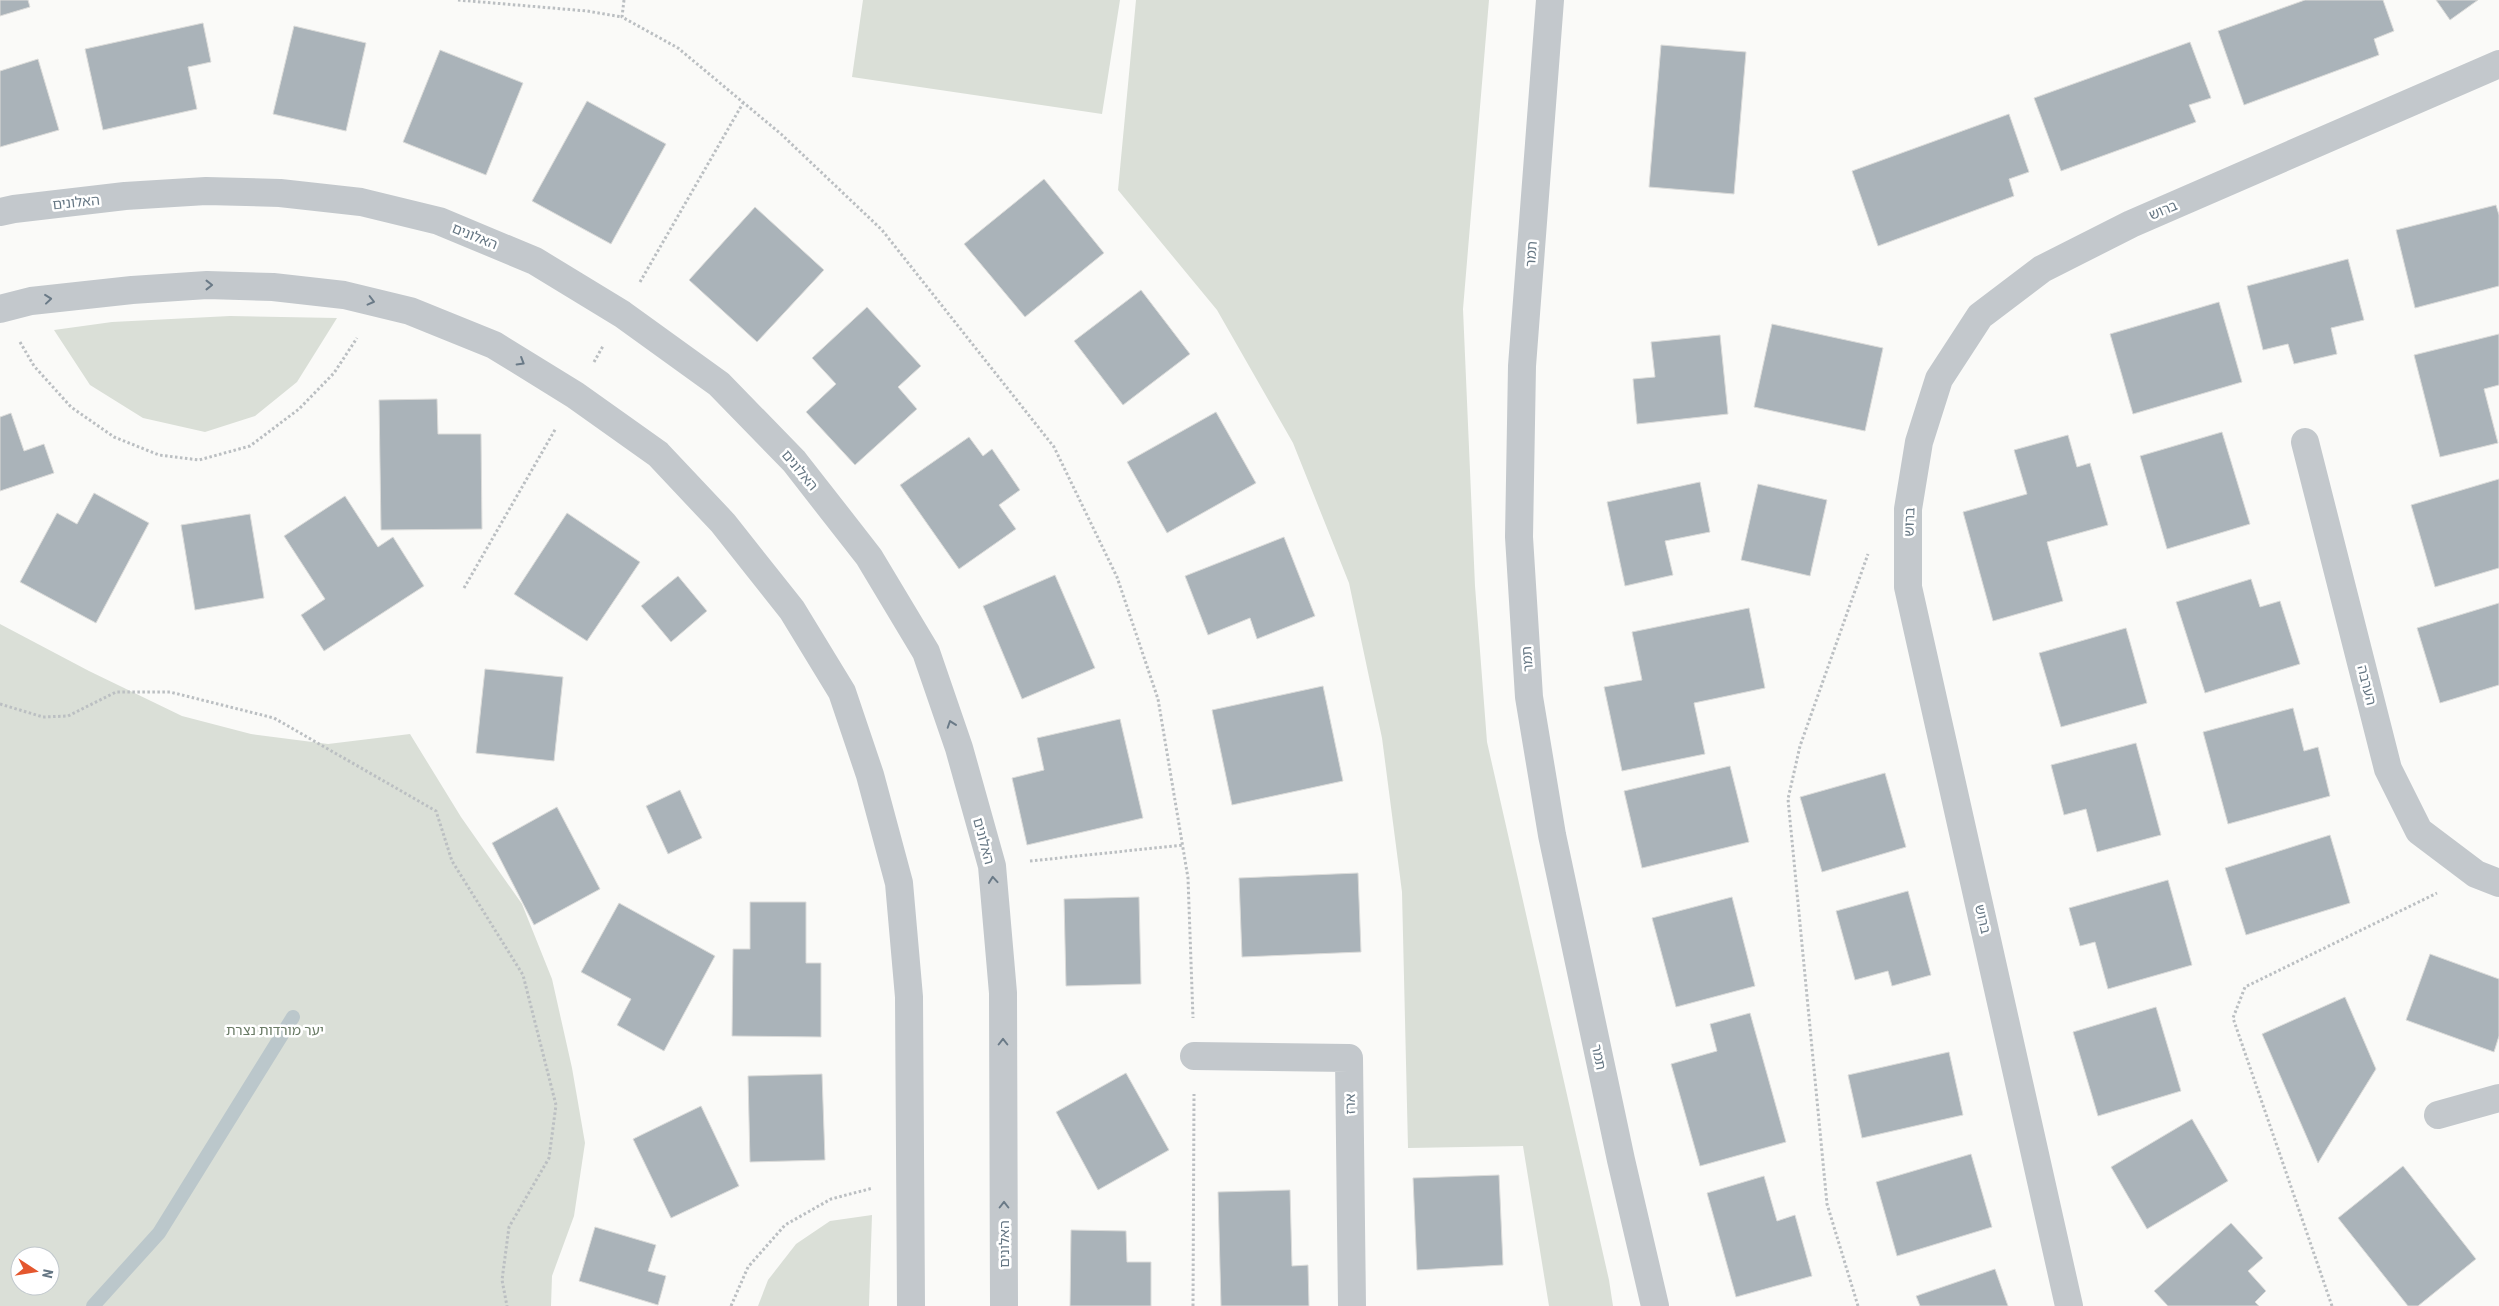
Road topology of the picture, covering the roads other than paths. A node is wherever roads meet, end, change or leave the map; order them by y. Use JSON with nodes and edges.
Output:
{"nodes":[{"id":1,"x":1550,"y":0,"type":"edge"},
{"id":2,"x":2499,"y":64,"type":"edge"},
{"id":3,"x":0,"y":212,"type":"edge"},
{"id":4,"x":0,"y":309,"type":"edge"},
{"id":5,"x":2305,"y":442,"type":"dead end"},
{"id":6,"x":2487,"y":879,"type":"edge"},
{"id":7,"x":1194,"y":1056,"type":"road end"},
{"id":8,"x":2499,"y":1098,"type":"edge"},
{"id":9,"x":2438,"y":1115,"type":"dead end"},
{"id":10,"x":911,"y":1306,"type":"edge"},
{"id":11,"x":1004,"y":1306,"type":"edge"},
{"id":12,"x":1352,"y":1306,"type":"edge"},
{"id":13,"x":1655,"y":1306,"type":"edge"},
{"id":14,"x":2069,"y":1306,"type":"edge"}],
"edges":[{"from":1,"to":13,"type":"street","name":"תמר"},
{"from":2,"to":14,"type":"street","name":"ברוש"},
{"from":11,"to":3,"type":"street","name":"האלונים","one_way":true},
{"from":4,"to":10,"type":"street","one_way":true},
{"from":5,"to":6,"type":"street","name":"הערבה"},
{"from":7,"to":12,"type":"street","name":"ארז"},
{"from":8,"to":9,"type":"street"}]}
